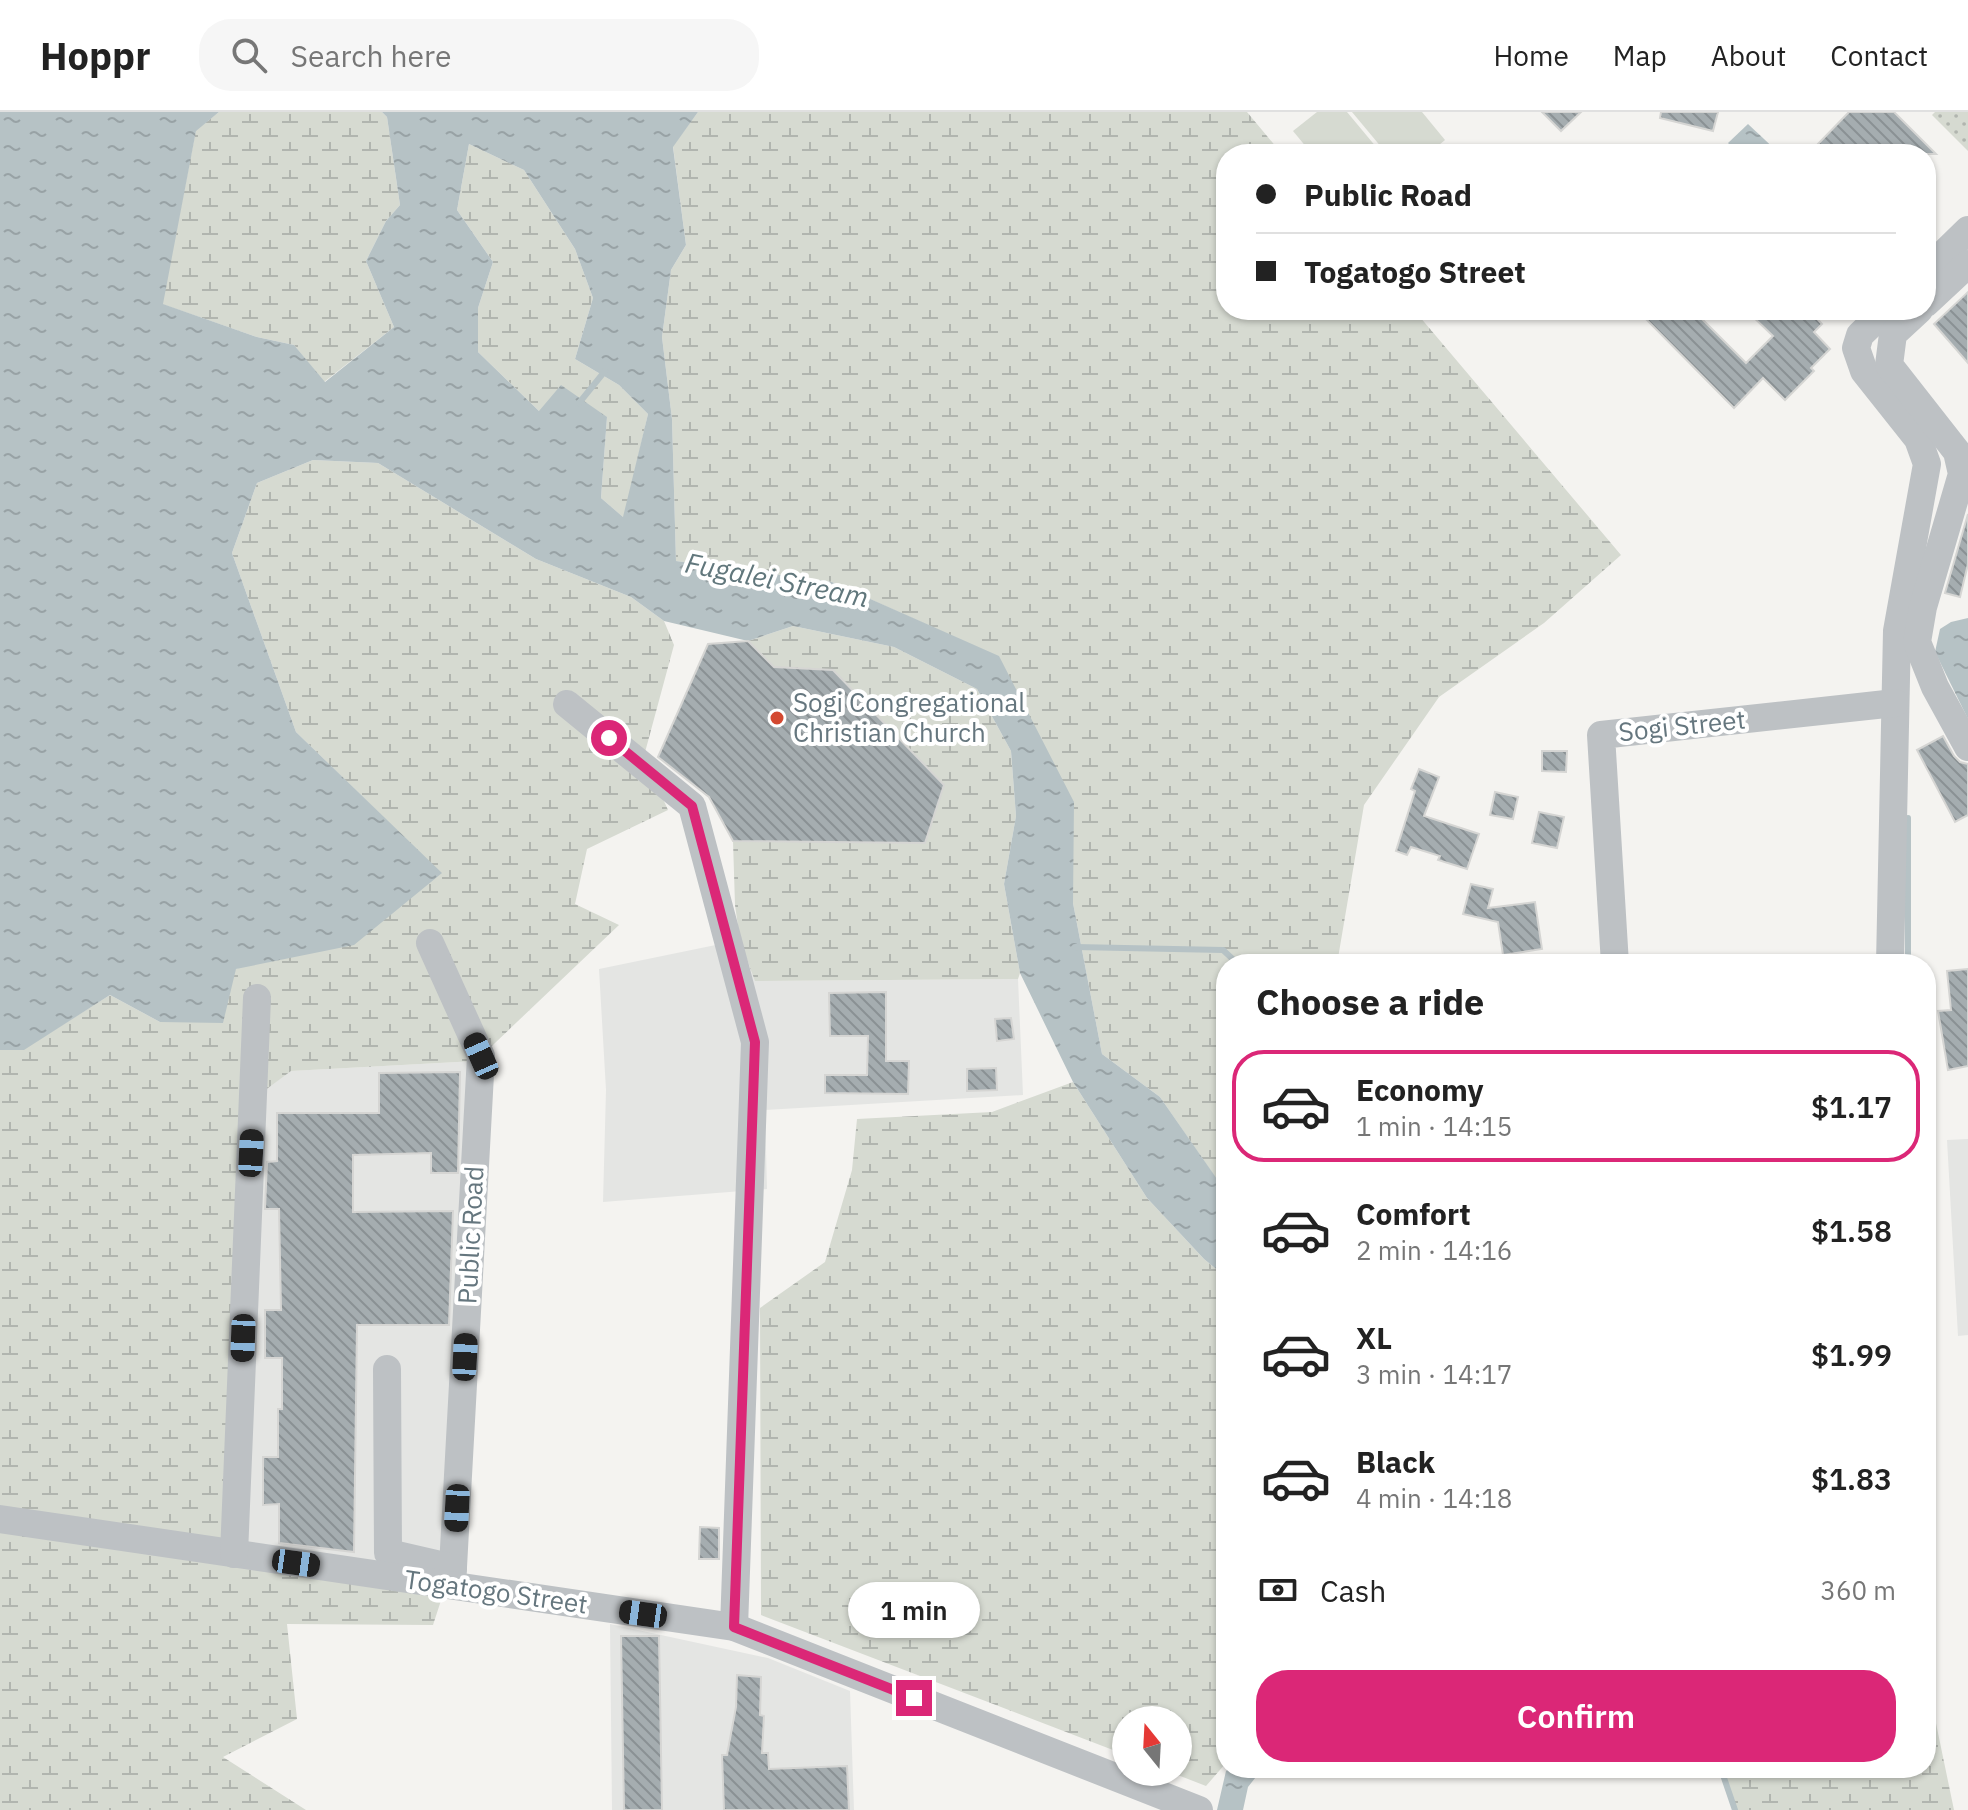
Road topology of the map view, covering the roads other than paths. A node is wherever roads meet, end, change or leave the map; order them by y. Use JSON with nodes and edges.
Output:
{"nodes":[{"id":1,"x":1968,"y":230,"type":"edge"},
{"id":2,"x":1936,"y":261,"type":"edge"},
{"id":3,"x":1968,"y":264,"type":"edge"},
{"id":4,"x":1936,"y":294,"type":"edge"},
{"id":5,"x":1876,"y":320,"type":"edge"},
{"id":6,"x":1908,"y":320,"type":"edge"},
{"id":7,"x":1895,"y":703,"type":"junction"},
{"id":8,"x":567,"y":704,"type":"dead end"},
{"id":9,"x":1968,"y":747,"type":"edge"},
{"id":10,"x":430,"y":943,"type":"dead end"},
{"id":11,"x":1614,"y":954,"type":"edge"},
{"id":12,"x":1890,"y":954,"type":"edge"},
{"id":13,"x":257,"y":998,"type":"dead end"},
{"id":14,"x":387,"y":1369,"type":"dead end"},
{"id":15,"x":0,"y":1519,"type":"edge"},
{"id":16,"x":234,"y":1554,"type":"junction"},
{"id":17,"x":453,"y":1577,"type":"junction"},
{"id":18,"x":734,"y":1627,"type":"junction"},
{"id":19,"x":1199,"y":1810,"type":"edge"}],
"edges":[{"from":1,"to":2,"type":"street"},
{"from":3,"to":4,"type":"street"},
{"from":5,"to":7,"type":"street"},
{"from":6,"to":9,"type":"street"},
{"from":7,"to":11,"type":"street","name":"Sogi Street"},
{"from":7,"to":12,"type":"street"},
{"from":8,"to":18,"type":"street"},
{"from":10,"to":17,"type":"street","name":"Public Road"},
{"from":13,"to":16,"type":"street"},
{"from":14,"to":17,"type":"street"},
{"from":15,"to":16,"type":"street","name":"Togatogo Street"},
{"from":16,"to":17,"type":"street","name":"Togatogo Street"},
{"from":17,"to":18,"type":"street","name":"Togatogo Street"},
{"from":18,"to":19,"type":"street","name":"Togatogo Street"}]}
